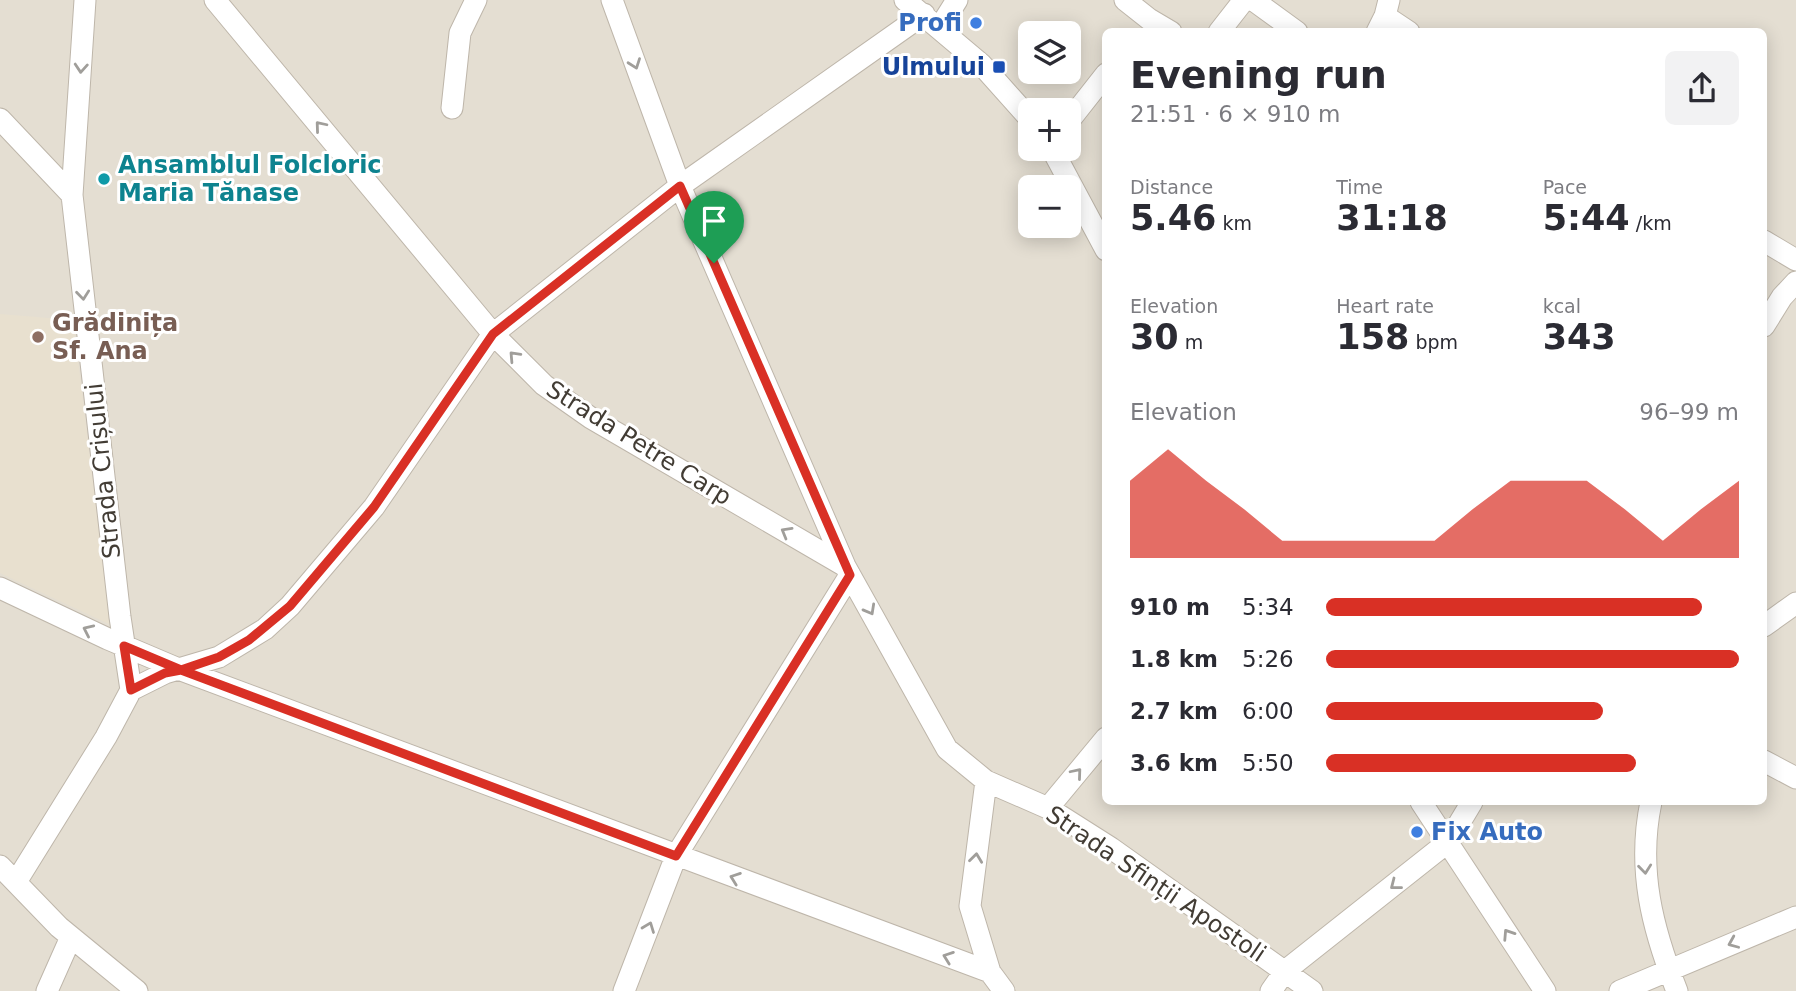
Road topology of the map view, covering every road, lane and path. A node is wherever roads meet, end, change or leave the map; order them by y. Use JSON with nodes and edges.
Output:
{"nodes":[{"id":1,"x":85,"y":0,"type":"edge"},
{"id":2,"x":215,"y":0,"type":"edge"},
{"id":3,"x":476,"y":0,"type":"edge"},
{"id":4,"x":611,"y":0,"type":"edge"},
{"id":5,"x":905,"y":0,"type":"edge"},
{"id":6,"x":957,"y":0,"type":"edge"},
{"id":7,"x":1125,"y":0,"type":"edge"},
{"id":8,"x":1244,"y":0,"type":"edge"},
{"id":9,"x":1253,"y":0,"type":"edge"},
{"id":10,"x":1384,"y":16,"type":"edge"},
{"id":11,"x":932,"y":21,"type":"junction"},
{"id":12,"x":1144,"y":25,"type":"edge"},
{"id":13,"x":1222,"y":28,"type":"edge"},
{"id":14,"x":1292,"y":28,"type":"edge"},
{"id":15,"x":1403,"y":28,"type":"edge"},
{"id":16,"x":1102,"y":79,"type":"edge"},
{"id":17,"x":1018,"y":104,"type":"edge"},
{"id":18,"x":1081,"y":106,"type":"edge"},
{"id":19,"x":452,"y":108,"type":"dead end"},
{"id":20,"x":0,"y":119,"type":"edge"},
{"id":21,"x":1058,"y":161,"type":"edge"},
{"id":22,"x":680,"y":186,"type":"junction"},
{"id":23,"x":72,"y":195,"type":"junction"},
{"id":24,"x":1102,"y":243,"type":"edge"},
{"id":25,"x":1767,"y":243,"type":"edge"},
{"id":26,"x":1796,"y":260,"type":"edge"},
{"id":27,"x":1796,"y":282,"type":"edge"},
{"id":28,"x":1767,"y":321,"type":"edge"},
{"id":29,"x":493,"y":334,"type":"junction"},
{"id":30,"x":848,"y":571,"type":"junction"},
{"id":31,"x":0,"y":588,"type":"edge"},
{"id":32,"x":1796,"y":603,"type":"edge"},
{"id":33,"x":1767,"y":624,"type":"edge"},
{"id":34,"x":124,"y":646,"type":"junction"},
{"id":35,"x":181,"y":670,"type":"junction"},
{"id":36,"x":131,"y":690,"type":"junction"},
{"id":37,"x":1102,"y":743,"type":"edge"},
{"id":38,"x":1767,"y":763,"type":"edge"},
{"id":39,"x":1796,"y":778,"type":"edge"},
{"id":40,"x":986,"y":781,"type":"junction"},
{"id":41,"x":1423,"y":805,"type":"edge"},
{"id":42,"x":1470,"y":805,"type":"edge"},
{"id":43,"x":1650,"y":805,"type":"edge"},
{"id":44,"x":1048,"y":808,"type":"junction"},
{"id":45,"x":1448,"y":842,"type":"junction"},
{"id":46,"x":676,"y":856,"type":"junction"},
{"id":47,"x":0,"y":866,"type":"edge"},
{"id":48,"x":16,"y":883,"type":"junction"},
{"id":49,"x":1796,"y":916,"type":"edge"},
{"id":50,"x":71,"y":937,"type":"junction"},
{"id":51,"x":1669,"y":970,"type":"junction"},
{"id":52,"x":1285,"y":971,"type":"junction"},
{"id":53,"x":990,"y":972,"type":"junction"},
{"id":54,"x":47,"y":991,"type":"edge"},
{"id":55,"x":137,"y":991,"type":"edge"},
{"id":56,"x":624,"y":991,"type":"edge"},
{"id":57,"x":1004,"y":991,"type":"edge"},
{"id":58,"x":1271,"y":991,"type":"edge"},
{"id":59,"x":1312,"y":991,"type":"edge"},
{"id":60,"x":1545,"y":991,"type":"edge"},
{"id":61,"x":1620,"y":991,"type":"edge"},
{"id":62,"x":1677,"y":991,"type":"edge"}],
"edges":[{"from":1,"to":23,"type":"street","name":"Strada Crișului","one_way":true},
{"from":29,"to":2,"type":"street","name":"Strada Petre Carp","one_way":true},
{"from":3,"to":19,"type":"street"},
{"from":4,"to":22,"type":"street","name":"Strada Sfinții Apostoli","one_way":true},
{"from":5,"to":11,"type":"street"},
{"from":6,"to":11,"type":"street"},
{"from":7,"to":12,"type":"street"},
{"from":8,"to":13,"type":"street"},
{"from":9,"to":14,"type":"street"},
{"from":10,"to":15,"type":"street"},
{"from":11,"to":17,"type":"street"},
{"from":11,"to":22,"type":"street"},
{"from":16,"to":18,"type":"street"},
{"from":20,"to":23,"type":"street"},
{"from":21,"to":24,"type":"street"},
{"from":22,"to":29,"type":"street"},
{"from":22,"to":30,"type":"street","name":"Strada Sfinții Apostoli"},
{"from":23,"to":34,"type":"street","name":"Strada Crișului","one_way":true},
{"from":25,"to":26,"type":"street"},
{"from":27,"to":28,"type":"street"},
{"from":30,"to":29,"type":"street","name":"Strada Petre Carp","one_way":true},
{"from":29,"to":35,"type":"street"},
{"from":30,"to":40,"type":"street","name":"Strada Sfinții Apostoli","one_way":true},
{"from":30,"to":46,"type":"street"},
{"from":34,"to":31,"type":"street","one_way":true},
{"from":32,"to":33,"type":"street"},
{"from":34,"to":35,"type":"street"},
{"from":34,"to":36,"type":"street","name":"Strada Crișului"},
{"from":35,"to":36,"type":"street"},
{"from":35,"to":46,"type":"street"},
{"from":36,"to":48,"type":"street"},
{"from":44,"to":37,"type":"street","one_way":true},
{"from":38,"to":39,"type":"street"},
{"from":40,"to":44,"type":"street","name":"Strada Sfinții Apostoli"},
{"from":53,"to":40,"type":"street","one_way":true},
{"from":41,"to":45,"type":"street"},
{"from":42,"to":45,"type":"street"},
{"from":43,"to":51,"type":"street","one_way":true},
{"from":44,"to":52,"type":"street","name":"Strada Sfinții Apostoli"},
{"from":45,"to":52,"type":"street","one_way":true},
{"from":60,"to":45,"type":"street","one_way":true},
{"from":53,"to":46,"type":"street","one_way":true},
{"from":56,"to":46,"type":"street","one_way":true},
{"from":47,"to":48,"type":"street"},
{"from":48,"to":50,"type":"street"},
{"from":49,"to":51,"type":"street","one_way":true},
{"from":50,"to":54,"type":"street"},
{"from":50,"to":55,"type":"street"},
{"from":51,"to":61,"type":"street"},
{"from":51,"to":62,"type":"street"},
{"from":52,"to":58,"type":"street"},
{"from":52,"to":59,"type":"street","name":"Strada Sfinții Apostoli"},
{"from":53,"to":57,"type":"street"}]}
